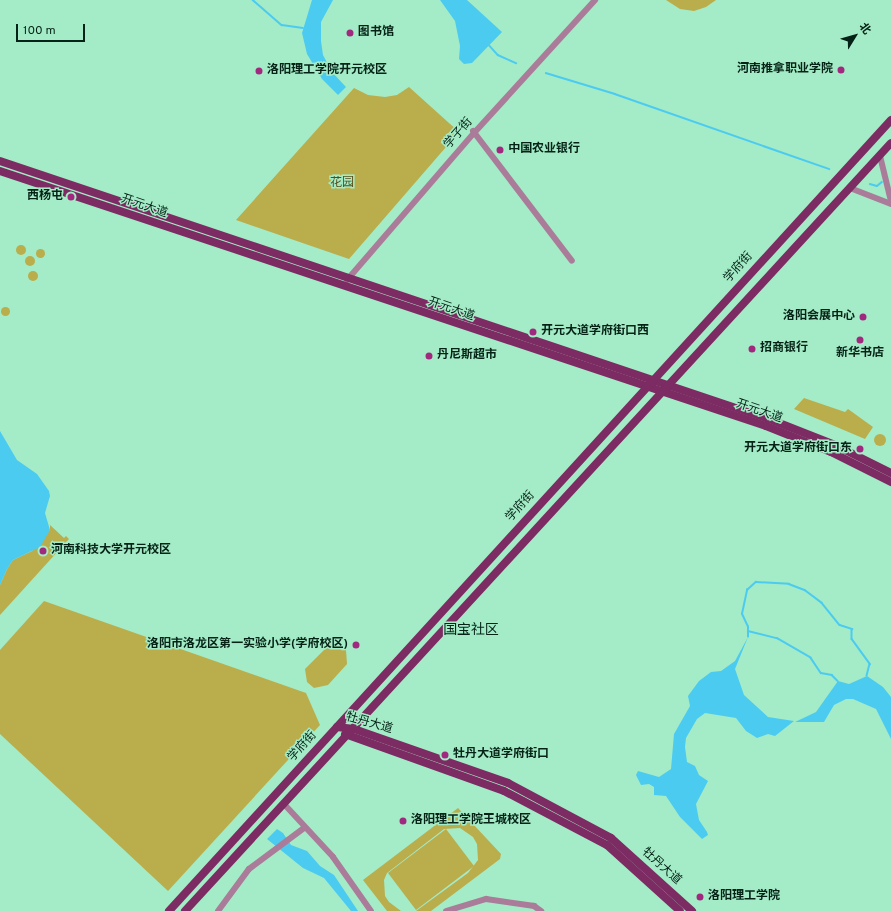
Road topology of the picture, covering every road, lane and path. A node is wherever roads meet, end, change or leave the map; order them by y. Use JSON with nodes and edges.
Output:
{"nodes":[{"id":1,"x":592,"y":0,"type":"edge"},
{"id":2,"x":595,"y":0,"type":"edge"},
{"id":3,"x":891,"y":120,"type":"edge"},
{"id":4,"x":474,"y":132,"type":"junction"},
{"id":5,"x":891,"y":143,"type":"edge"},
{"id":6,"x":880,"y":156,"type":"junction"},
{"id":7,"x":0,"y":161,"type":"edge"},
{"id":8,"x":0,"y":171,"type":"edge"},
{"id":9,"x":850,"y":188,"type":"junction"},
{"id":10,"x":891,"y":202,"type":"edge"},
{"id":11,"x":783,"y":238,"type":"junction"},
{"id":12,"x":794,"y":248,"type":"junction"},
{"id":13,"x":572,"y":261,"type":"dead end"},
{"id":14,"x":344,"y":282,"type":"junction"},
{"id":15,"x":654,"y":379,"type":"junction"},
{"id":16,"x":668,"y":384,"type":"junction"},
{"id":17,"x":646,"y":387,"type":"junction"},
{"id":18,"x":661,"y":392,"type":"junction"},
{"id":19,"x":891,"y":473,"type":"edge"},
{"id":20,"x":891,"y":482,"type":"edge"},
{"id":21,"x":337,"y":727,"type":"junction"},
{"id":22,"x":354,"y":730,"type":"junction"},
{"id":23,"x":347,"y":737,"type":"junction"},
{"id":24,"x":284,"y":804,"type":"junction"},
{"id":25,"x":304,"y":828,"type":"junction"},
{"id":26,"x":218,"y":857,"type":"junction"},
{"id":27,"x":227,"y":864,"type":"junction"},
{"id":28,"x":678,"y":908,"type":"edge"},
{"id":29,"x":169,"y":911,"type":"edge"},
{"id":30,"x":185,"y":911,"type":"edge"},
{"id":31,"x":218,"y":911,"type":"edge"},
{"id":32,"x":371,"y":911,"type":"edge"},
{"id":33,"x":446,"y":911,"type":"edge"},
{"id":34,"x":541,"y":911,"type":"edge"},
{"id":35,"x":692,"y":911,"type":"edge"}],
"edges":[{"from":1,"to":4,"type":"street","name":"学子街"},
{"from":2,"to":4,"type":"street","name":"学子街"},
{"from":3,"to":11,"type":"main road","name":"学府街"},
{"from":4,"to":13,"type":"street"},
{"from":4,"to":14,"type":"street","name":"学子街"},
{"from":5,"to":6,"type":"main road","name":"学府街"},
{"from":6,"to":9,"type":"main road","name":"学府街"},
{"from":6,"to":10,"type":"street"},
{"from":7,"to":14,"type":"main road","name":"开元大道"},
{"from":8,"to":14,"type":"main road","name":"开元大道"},
{"from":9,"to":10,"type":"street"},
{"from":9,"to":12,"type":"main road","name":"学府街"},
{"from":11,"to":12,"type":"main road"},
{"from":11,"to":15,"type":"main road","name":"学府街"},
{"from":12,"to":16,"type":"main road","name":"学府街"},
{"from":14,"to":15,"type":"main road","name":"开元大道"},
{"from":14,"to":17,"type":"main road","name":"开元大道"},
{"from":15,"to":16,"type":"main road","name":"开元大道"},
{"from":15,"to":17,"type":"main road","name":"学府街"},
{"from":16,"to":18,"type":"main road","name":"学府街"},
{"from":16,"to":19,"type":"main road","name":"开元大道"},
{"from":17,"to":18,"type":"main road","name":"开元大道"},
{"from":17,"to":21,"type":"main road","name":"学府街"},
{"from":18,"to":20,"type":"main road","name":"开元大道"},
{"from":18,"to":22,"type":"main road","name":"学府街"},
{"from":21,"to":22,"type":"main road","name":"牡丹大道"},
{"from":21,"to":23,"type":"main road","name":"牡丹大道"},
{"from":21,"to":26,"type":"main road","name":"学府街"},
{"from":22,"to":23,"type":"main road","name":"学府街"},
{"from":22,"to":28,"type":"main road","name":"牡丹大道"},
{"from":23,"to":24,"type":"main road","name":"学府街"},
{"from":23,"to":28,"type":"main road","name":"牡丹大道"},
{"from":24,"to":25,"type":"street"},
{"from":24,"to":27,"type":"main road","name":"学府街"},
{"from":25,"to":31,"type":"street"},
{"from":25,"to":32,"type":"street"},
{"from":26,"to":27,"type":"street"},
{"from":26,"to":29,"type":"main road","name":"学府街"},
{"from":27,"to":30,"type":"main road","name":"学府街"},
{"from":28,"to":35,"type":"main road","name":"牡丹大道"},
{"from":33,"to":34,"type":"street"}]}
